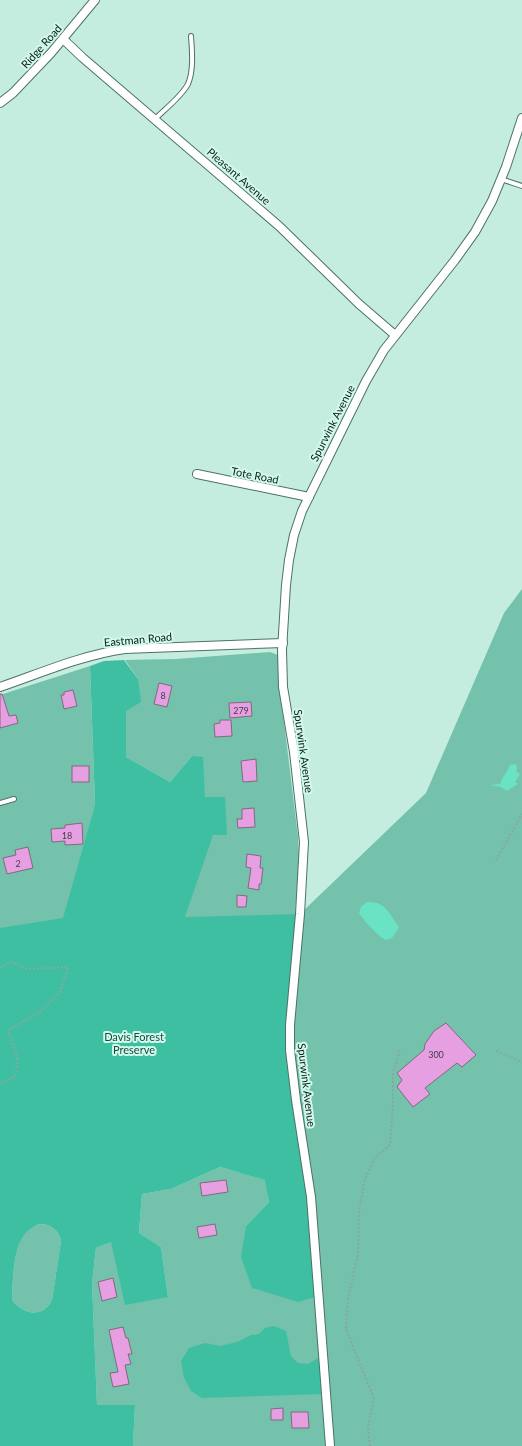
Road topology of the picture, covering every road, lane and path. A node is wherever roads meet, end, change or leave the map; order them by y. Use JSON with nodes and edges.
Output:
{"nodes":[{"id":1,"x":95,"y":0,"type":"edge"},
{"id":2,"x":190,"y":36,"type":"dead end"},
{"id":3,"x":63,"y":39,"type":"junction"},
{"id":4,"x":0,"y":103,"type":"edge"},
{"id":5,"x":522,"y":118,"type":"edge"},
{"id":6,"x":155,"y":119,"type":"junction"},
{"id":7,"x":501,"y":179,"type":"junction"},
{"id":8,"x":522,"y":186,"type":"edge"},
{"id":9,"x":395,"y":335,"type":"junction"},
{"id":10,"x":197,"y":474,"type":"dead end"},
{"id":11,"x":309,"y":497,"type":"junction"},
{"id":12,"x":283,"y":643,"type":"junction"},
{"id":13,"x":0,"y":687,"type":"edge"},
{"id":14,"x":14,"y":799,"type":"dead end"},
{"id":15,"x":0,"y":803,"type":"edge"},
{"id":16,"x":522,"y":814,"type":"edge"},
{"id":17,"x":496,"y":860,"type":"dead end"},
{"id":18,"x":0,"y":968,"type":"edge"},
{"id":19,"x":400,"y":1049,"type":"dead end"},
{"id":20,"x":496,"y":1051,"type":"dead end"},
{"id":21,"x":522,"y":1062,"type":"edge"},
{"id":22,"x":0,"y":1084,"type":"edge"},
{"id":23,"x":330,"y":1446,"type":"edge"},
{"id":24,"x":370,"y":1446,"type":"edge"}],
"edges":[{"from":1,"to":3,"type":"street","name":"Ridge Road"},
{"from":2,"to":6,"type":"lane"},
{"from":3,"to":4,"type":"street","name":"Ridge Road"},
{"from":3,"to":6,"type":"street","name":"Pleasant Avenue"},
{"from":5,"to":7,"type":"street","name":"Spurwink Avenue"},
{"from":6,"to":9,"type":"street","name":"Pleasant Avenue"},
{"from":7,"to":8,"type":"lane"},
{"from":7,"to":9,"type":"street","name":"Spurwink Avenue"},
{"from":9,"to":11,"type":"street","name":"Spurwink Avenue"},
{"from":10,"to":11,"type":"street","name":"Tote Road"},
{"from":11,"to":12,"type":"street","name":"Spurwink Avenue"},
{"from":12,"to":13,"type":"street","name":"Eastman Road"},
{"from":12,"to":23,"type":"street","name":"Spurwink Avenue"},
{"from":14,"to":15,"type":"lane"},
{"from":16,"to":17,"type":"path"},
{"from":18,"to":22,"type":"path"},
{"from":19,"to":24,"type":"path"},
{"from":20,"to":21,"type":"path"}]}
